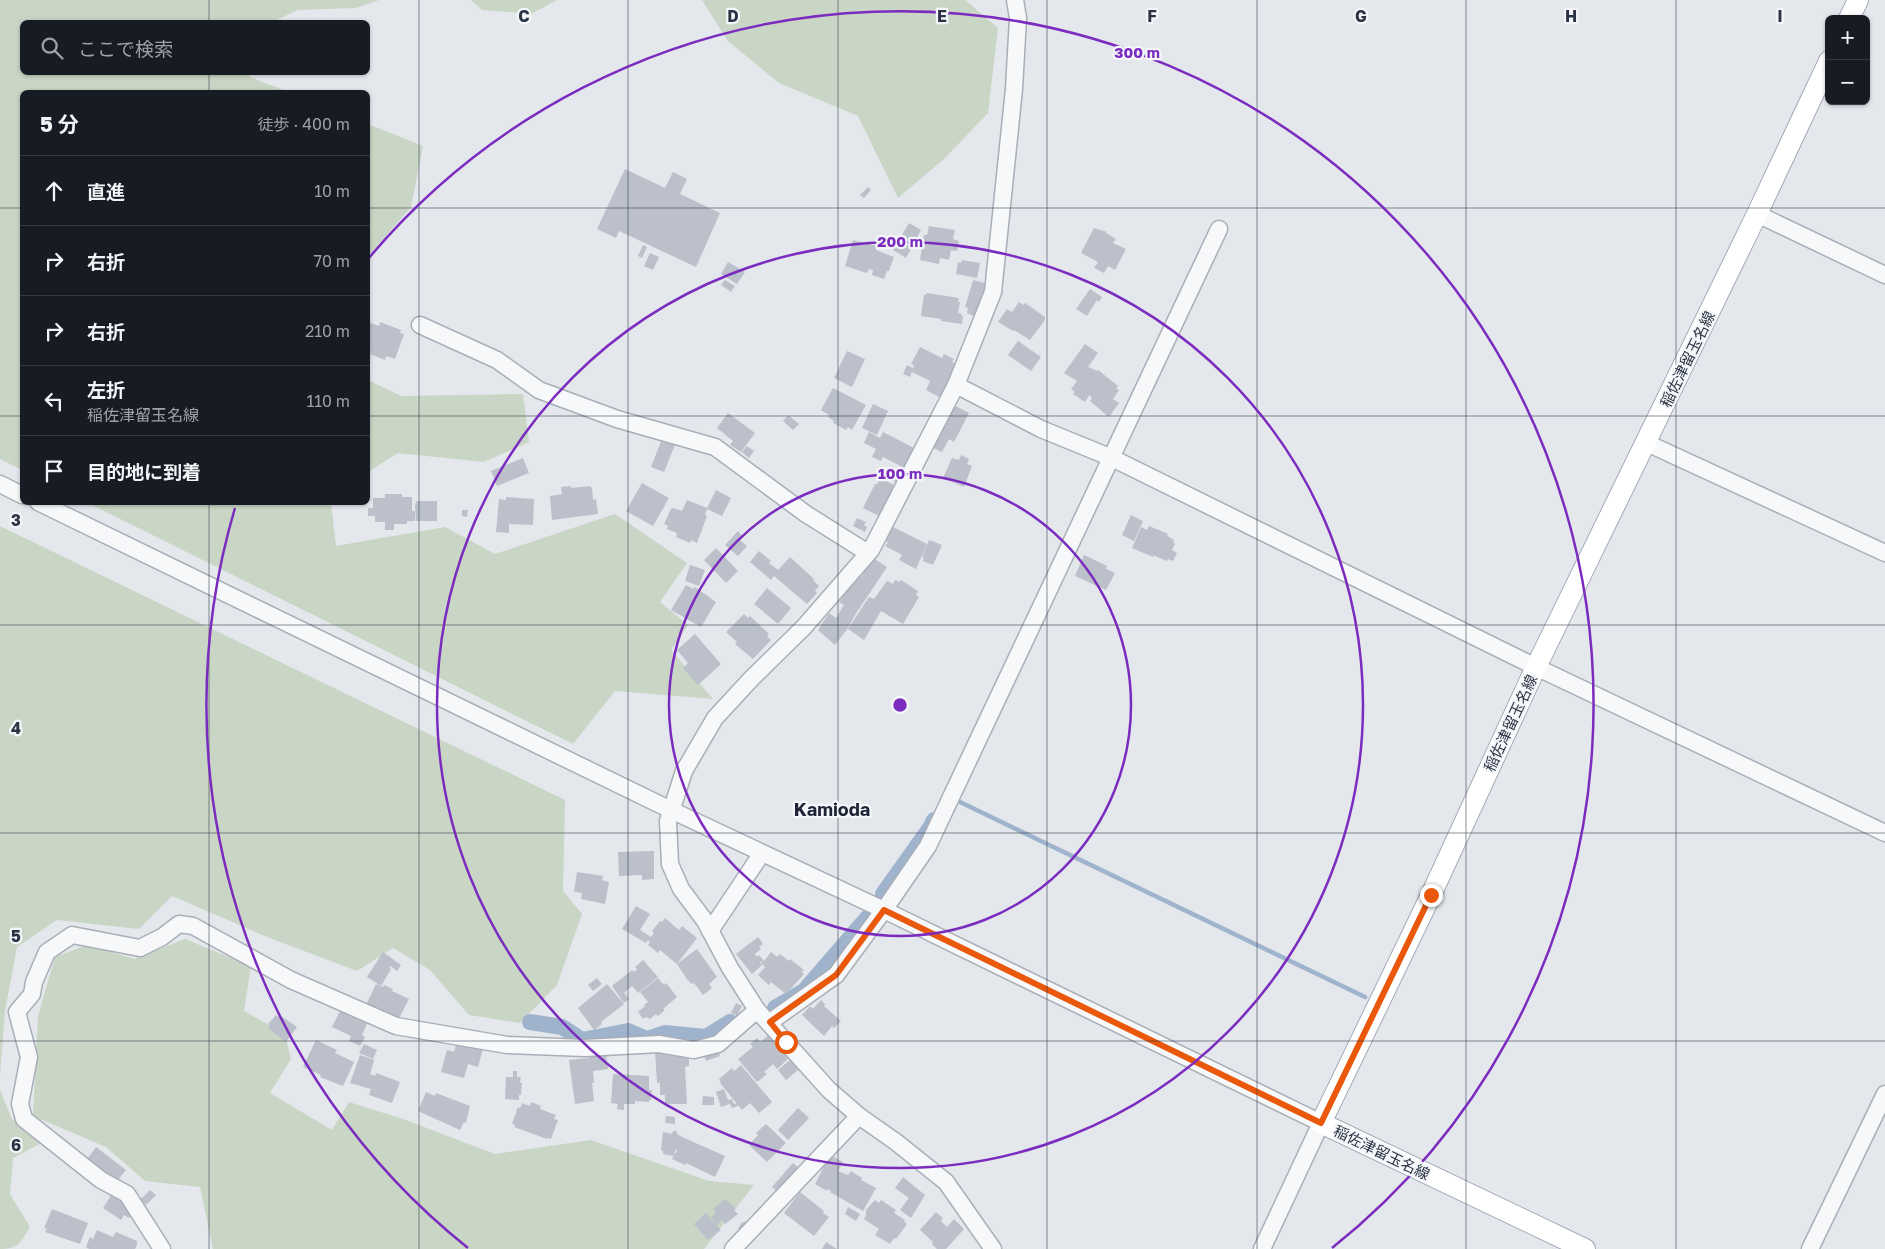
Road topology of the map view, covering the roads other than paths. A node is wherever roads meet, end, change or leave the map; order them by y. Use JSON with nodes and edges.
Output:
{"nodes":[{"id":1,"x":1015,"y":0,"type":"edge"},
{"id":2,"x":1858,"y":0,"type":"edge"},
{"id":3,"x":1851,"y":15,"type":"edge"},
{"id":4,"x":1825,"y":70,"type":"edge"},
{"id":5,"x":1757,"y":214,"type":"junction"},
{"id":6,"x":1219,"y":229,"type":"dead end"},
{"id":7,"x":1885,"y":275,"type":"edge"},
{"id":8,"x":420,"y":324,"type":"dead end"},
{"id":9,"x":956,"y":384,"type":"junction"},
{"id":10,"x":1649,"y":438,"type":"junction"},
{"id":11,"x":1112,"y":458,"type":"junction"},
{"id":12,"x":0,"y":484,"type":"edge"},
{"id":13,"x":20,"y":494,"type":"edge"},
{"id":14,"x":44,"y":505,"type":"edge"},
{"id":15,"x":868,"y":553,"type":"junction"},
{"id":16,"x":1885,"y":553,"type":"edge"},
{"id":17,"x":1536,"y":667,"type":"junction"},
{"id":18,"x":671,"y":810,"type":"junction"},
{"id":19,"x":1885,"y":833,"type":"edge"},
{"id":20,"x":762,"y":853,"type":"junction"},
{"id":21,"x":884,"y":910,"type":"junction"},
{"id":22,"x":710,"y":931,"type":"junction"},
{"id":23,"x":757,"y":1010,"type":"junction"},
{"id":24,"x":770,"y":1022,"type":"junction"},
{"id":25,"x":1885,"y":1094,"type":"edge"},
{"id":26,"x":858,"y":1116,"type":"junction"},
{"id":27,"x":1321,"y":1123,"type":"junction"},
{"id":28,"x":162,"y":1249,"type":"edge"},
{"id":29,"x":733,"y":1249,"type":"edge"},
{"id":30,"x":993,"y":1249,"type":"edge"},
{"id":31,"x":1262,"y":1249,"type":"edge"},
{"id":32,"x":1585,"y":1249,"type":"edge"},
{"id":33,"x":1810,"y":1249,"type":"edge"}],
"edges":[{"from":1,"to":9,"type":"street"},
{"from":2,"to":3,"type":"main road"},
{"from":4,"to":5,"type":"main road","name":"稲佐津留玉名線"},
{"from":5,"to":7,"type":"street"},
{"from":5,"to":10,"type":"main road","name":"稲佐津留玉名線"},
{"from":6,"to":11,"type":"street"},
{"from":8,"to":15,"type":"street"},
{"from":9,"to":11,"type":"street"},
{"from":9,"to":15,"type":"street"},
{"from":10,"to":16,"type":"street"},
{"from":10,"to":17,"type":"main road","name":"稲佐津留玉名線"},
{"from":11,"to":17,"type":"street"},
{"from":11,"to":21,"type":"street"},
{"from":12,"to":13,"type":"street"},
{"from":14,"to":18,"type":"street"},
{"from":15,"to":18,"type":"street"},
{"from":17,"to":19,"type":"street"},
{"from":17,"to":27,"type":"main road","name":"稲佐津留玉名線"},
{"from":18,"to":20,"type":"street"},
{"from":18,"to":22,"type":"street"},
{"from":20,"to":21,"type":"street"},
{"from":20,"to":22,"type":"street"},
{"from":21,"to":24,"type":"street"},
{"from":21,"to":27,"type":"street"},
{"from":22,"to":23,"type":"street"},
{"from":23,"to":24,"type":"street"},
{"from":23,"to":28,"type":"street"},
{"from":24,"to":26,"type":"street"},
{"from":25,"to":33,"type":"street"},
{"from":26,"to":29,"type":"street"},
{"from":26,"to":30,"type":"street"},
{"from":27,"to":31,"type":"street"},
{"from":27,"to":32,"type":"main road","name":"稲佐津留玉名線"}]}
